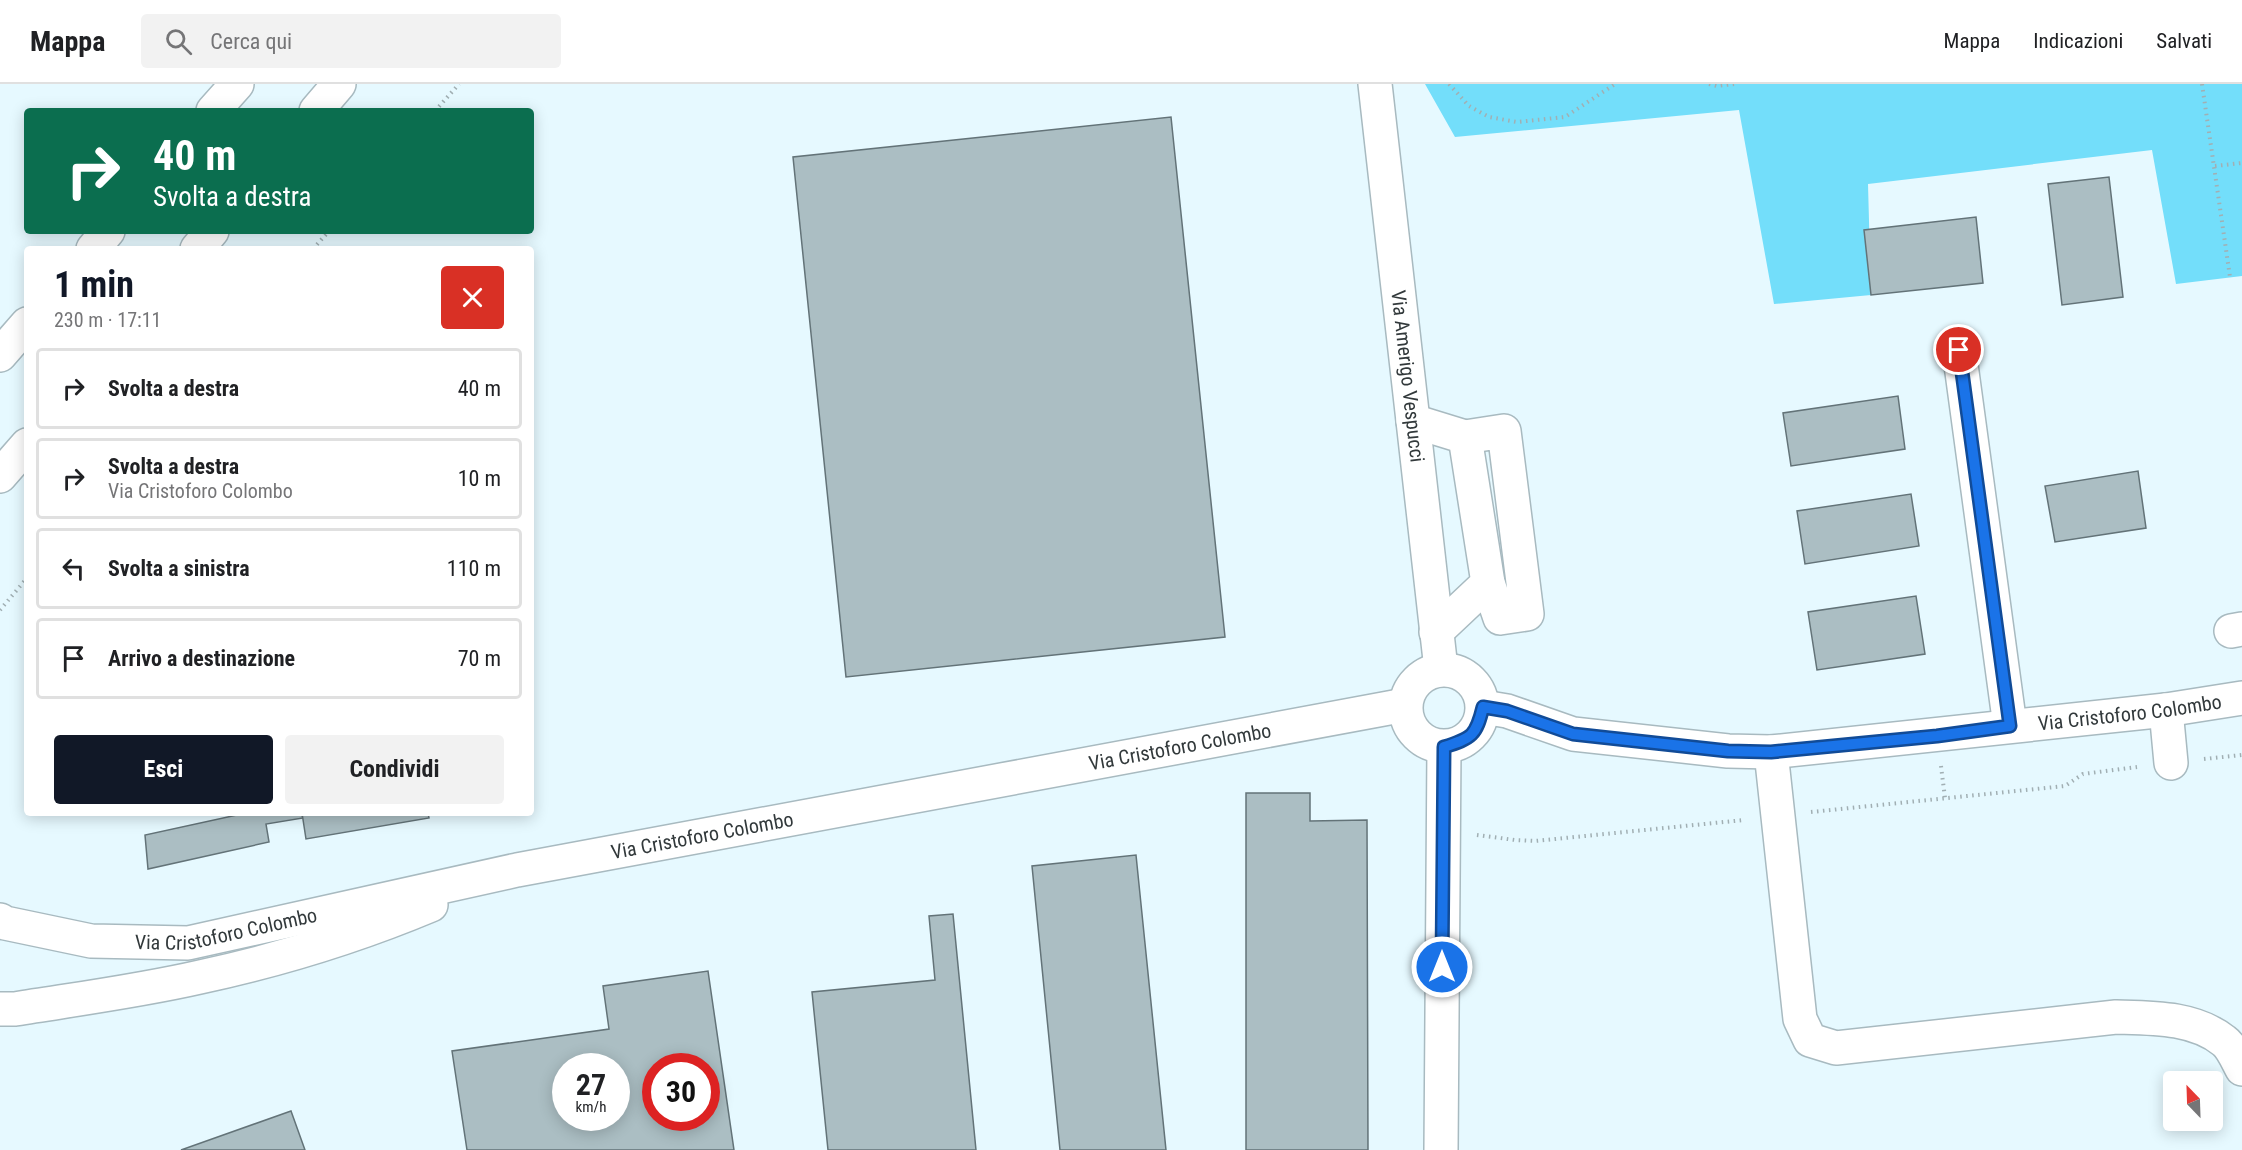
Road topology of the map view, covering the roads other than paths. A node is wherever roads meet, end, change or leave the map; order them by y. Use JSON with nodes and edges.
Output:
{"nodes":[{"id":1,"x":237,"y":84,"type":"edge"},
{"id":2,"x":339,"y":84,"type":"edge"},
{"id":3,"x":1375,"y":84,"type":"edge"},
{"id":4,"x":216,"y":108,"type":"edge"},
{"id":5,"x":319,"y":108,"type":"edge"},
{"id":6,"x":106,"y":234,"type":"edge"},
{"id":7,"x":209,"y":234,"type":"edge"},
{"id":8,"x":96,"y":246,"type":"edge"},
{"id":9,"x":199,"y":246,"type":"edge"},
{"id":10,"x":24,"y":327,"type":"edge"},
{"id":11,"x":1959,"y":350,"type":"dead end"},
{"id":12,"x":0,"y":355,"type":"edge"},
{"id":13,"x":1413,"y":421,"type":"junction"},
{"id":14,"x":1465,"y":437,"type":"junction"},
{"id":15,"x":24,"y":448,"type":"edge"},
{"id":16,"x":0,"y":476,"type":"edge"},
{"id":17,"x":1488,"y":583,"type":"junction"},
{"id":18,"x":1436,"y":632,"type":"junction"},
{"id":19,"x":1441,"y":669,"type":"junction"},
{"id":20,"x":2242,"y":698,"type":"edge"},
{"id":21,"x":1405,"y":705,"type":"junction"},
{"id":22,"x":1483,"y":707,"type":"junction"},
{"id":23,"x":2166,"y":710,"type":"junction"},
{"id":24,"x":2010,"y":726,"type":"junction"},
{"id":25,"x":1444,"y":747,"type":"junction"},
{"id":26,"x":1771,"y":752,"type":"junction"},
{"id":27,"x":2171,"y":764,"type":"road end"},
{"id":28,"x":518,"y":870,"type":"junction"},
{"id":29,"x":0,"y":920,"type":"edge"},
{"id":30,"x":0,"y":1009,"type":"edge"},
{"id":31,"x":2242,"y":1069,"type":"edge"},
{"id":32,"x":1441,"y":1150,"type":"edge"}],
"edges":[{"from":1,"to":4,"type":"main road"},
{"from":2,"to":5,"type":"main road"},
{"from":3,"to":13,"type":"main road","name":"Via Amerigo Vespucci"},
{"from":6,"to":8,"type":"main road"},
{"from":7,"to":9,"type":"main road"},
{"from":10,"to":12,"type":"main road"},
{"from":11,"to":24,"type":"main road"},
{"from":13,"to":14,"type":"main road"},
{"from":13,"to":18,"type":"main road","name":"Via Amerigo Vespucci"},
{"from":14,"to":17,"type":"main road"},
{"from":14,"to":17,"type":"main road"},
{"from":15,"to":16,"type":"main road"},
{"from":17,"to":18,"type":"main road"},
{"from":18,"to":19,"type":"main road","name":"Via Amerigo Vespucci"},
{"from":19,"to":21,"type":"main road"},
{"from":19,"to":22,"type":"main road"},
{"from":20,"to":23,"type":"main road","name":"Via Cristoforo Colombo"},
{"from":21,"to":25,"type":"main road"},
{"from":21,"to":28,"type":"main road","name":"Via Cristoforo Colombo"},
{"from":22,"to":25,"type":"main road"},
{"from":22,"to":26,"type":"main road","name":"Via Cristoforo Colombo"},
{"from":23,"to":24,"type":"main road","name":"Via Cristoforo Colombo"},
{"from":23,"to":27,"type":"main road"},
{"from":24,"to":26,"type":"main road","name":"Via Cristoforo Colombo"},
{"from":25,"to":32,"type":"main road"},
{"from":26,"to":31,"type":"main road"},
{"from":28,"to":29,"type":"main road","name":"Via Cristoforo Colombo"},
{"from":28,"to":30,"type":"main road"}]}
